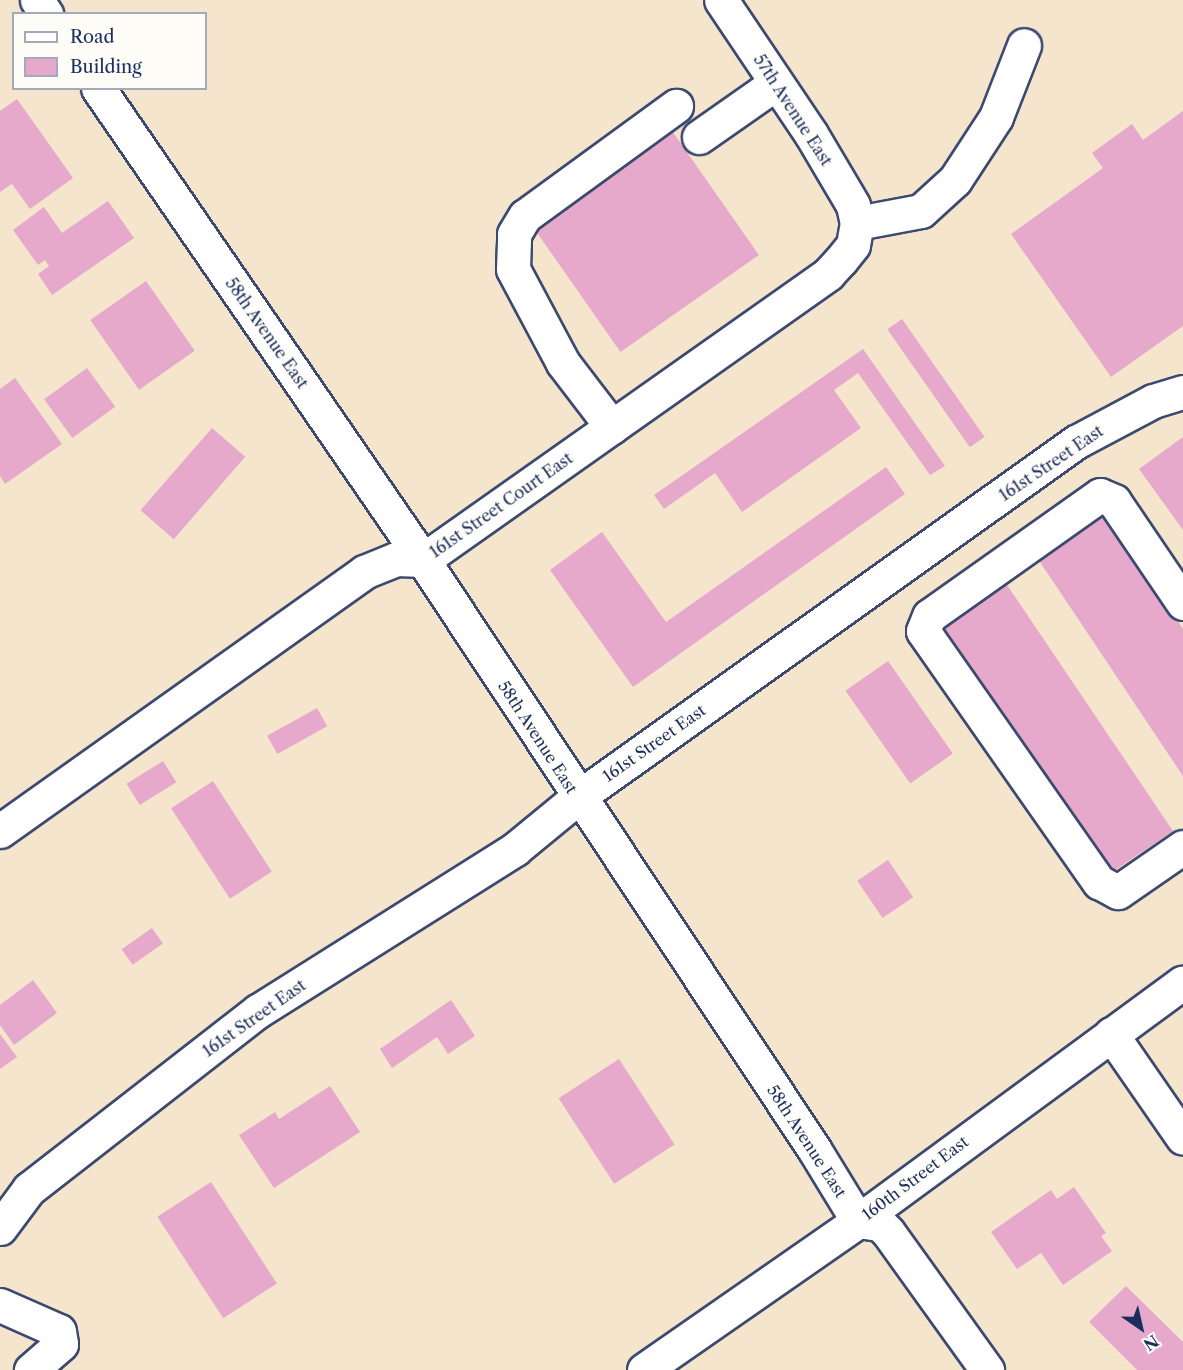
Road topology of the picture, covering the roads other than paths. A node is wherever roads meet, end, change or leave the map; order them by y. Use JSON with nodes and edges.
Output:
{"nodes":[{"id":1,"x":721,"y":0,"type":"edge"},
{"id":2,"x":1024,"y":45,"type":"dead end"},
{"id":3,"x":776,"y":83,"type":"junction"},
{"id":4,"x":99,"y":90,"type":"edge"},
{"id":5,"x":676,"y":106,"type":"dead end"},
{"id":6,"x":699,"y":137,"type":"dead end"},
{"id":7,"x":857,"y":223,"type":"junction"},
{"id":8,"x":1183,"y":392,"type":"edge"},
{"id":9,"x":612,"y":427,"type":"junction"},
{"id":10,"x":423,"y":560,"type":"junction"},
{"id":11,"x":1183,"y":603,"type":"edge"},
{"id":12,"x":578,"y":798,"type":"junction"},
{"id":13,"x":0,"y":831,"type":"edge"},
{"id":14,"x":1183,"y":847,"type":"edge"},
{"id":15,"x":1183,"y":982,"type":"edge"},
{"id":16,"x":1112,"y":1034,"type":"junction"},
{"id":17,"x":1183,"y":1138,"type":"edge"},
{"id":18,"x":858,"y":1221,"type":"junction"},
{"id":19,"x":0,"y":1228,"type":"edge"},
{"id":20,"x":0,"y":1305,"type":"edge"},
{"id":21,"x":31,"y":1370,"type":"edge"},
{"id":22,"x":644,"y":1370,"type":"edge"},
{"id":23,"x":987,"y":1370,"type":"edge"}],
"edges":[{"from":1,"to":3,"type":"street","name":"57th Avenue East"},
{"from":2,"to":7,"type":"street"},
{"from":3,"to":6,"type":"street"},
{"from":3,"to":7,"type":"street","name":"57th Avenue East"},
{"from":4,"to":10,"type":"street","name":"58th Avenue East"},
{"from":5,"to":9,"type":"street"},
{"from":7,"to":9,"type":"street","name":"161st Street Court East"},
{"from":8,"to":12,"type":"street","name":"161st Street East"},
{"from":9,"to":10,"type":"street","name":"161st Street Court East"},
{"from":10,"to":12,"type":"street","name":"58th Avenue East"},
{"from":10,"to":13,"type":"street","name":"161st Street Court East"},
{"from":11,"to":14,"type":"street"},
{"from":12,"to":18,"type":"street","name":"58th Avenue East"},
{"from":12,"to":19,"type":"street","name":"161st Street East"},
{"from":15,"to":16,"type":"street","name":"160th Street East"},
{"from":16,"to":17,"type":"street"},
{"from":16,"to":18,"type":"street","name":"160th Street East"},
{"from":18,"to":22,"type":"street","name":"160th Street East"},
{"from":18,"to":23,"type":"street"},
{"from":20,"to":21,"type":"street"}]}
